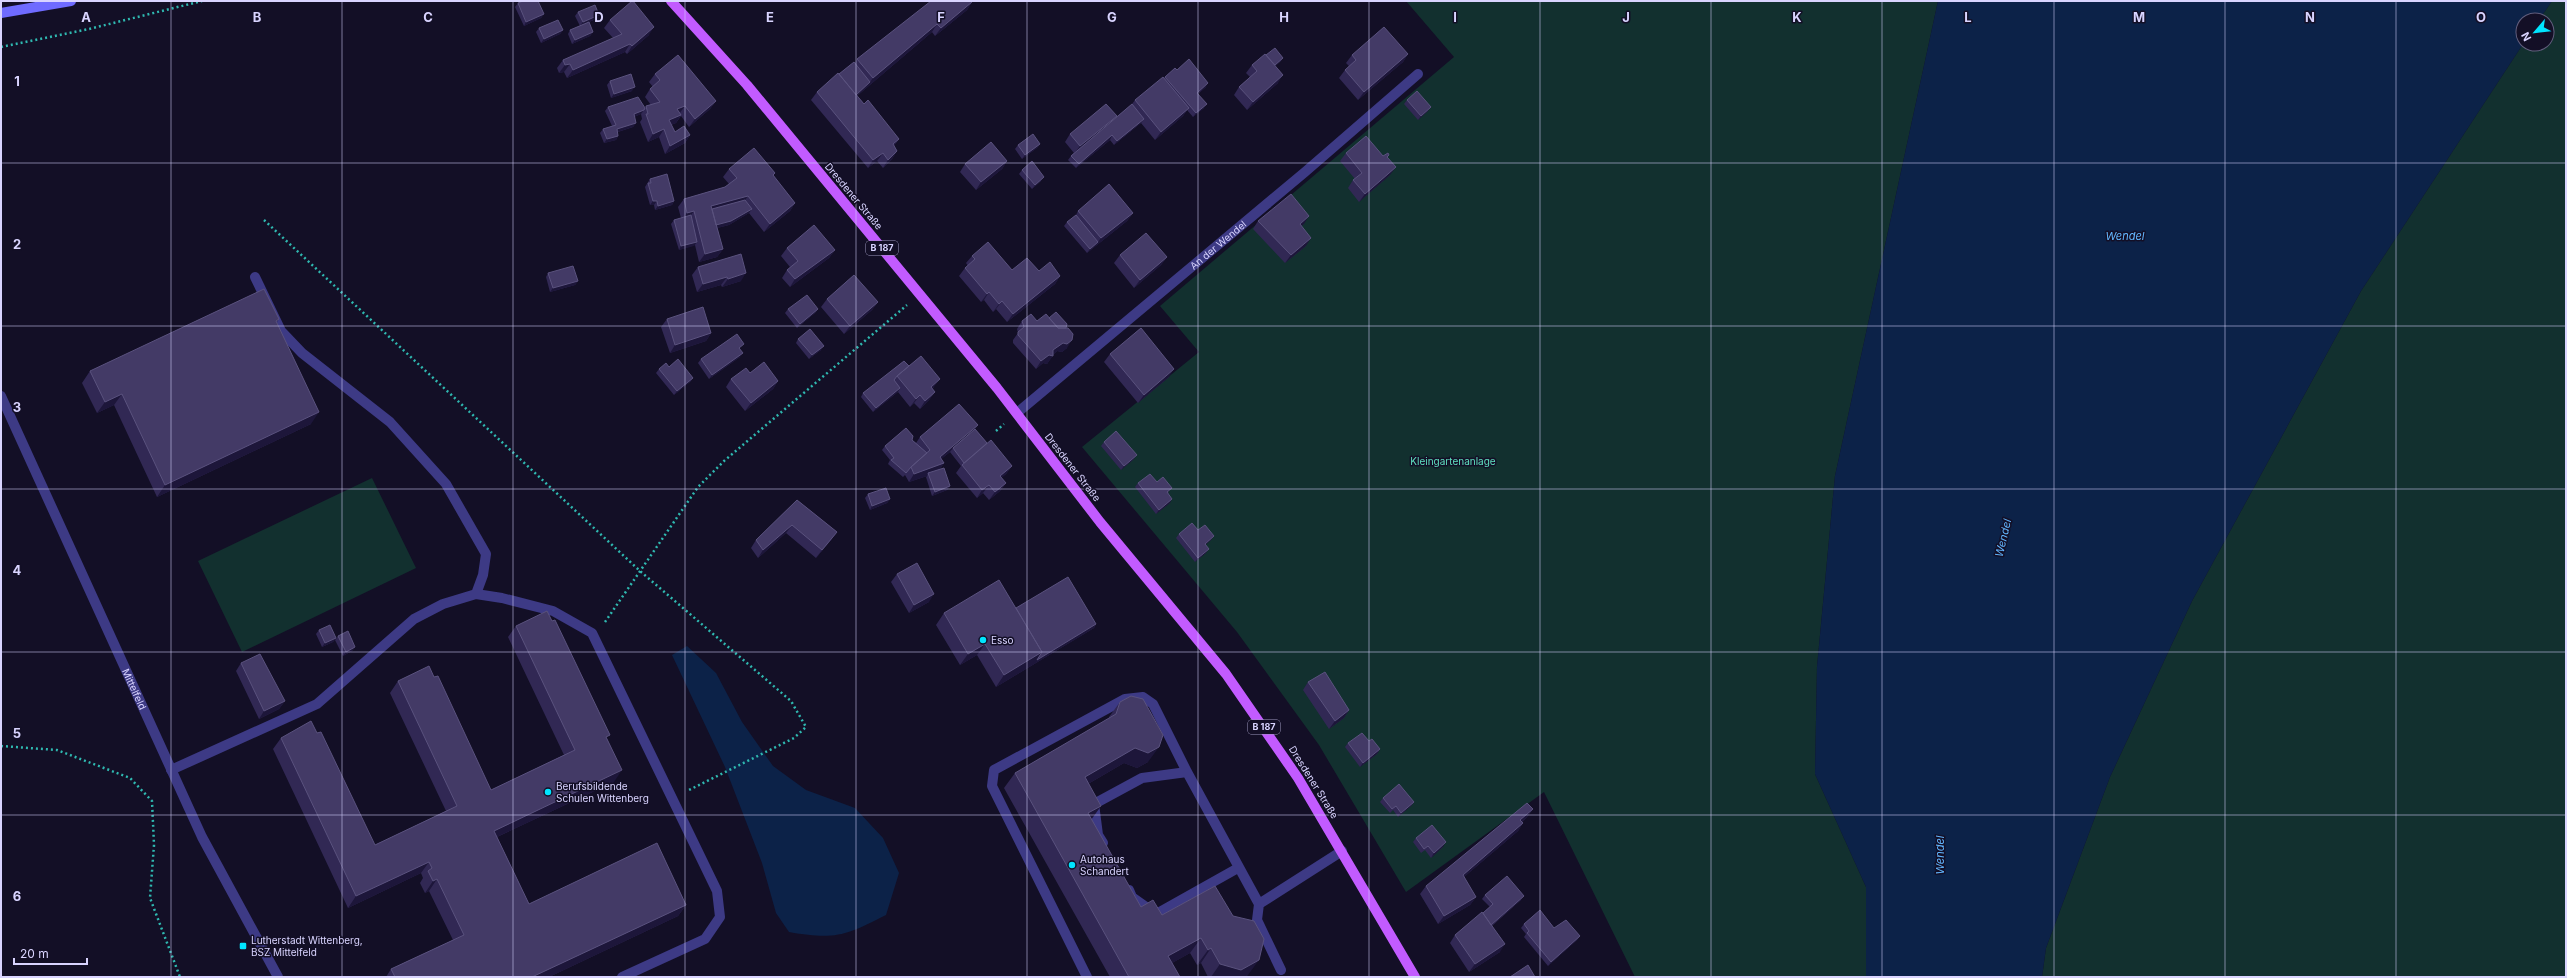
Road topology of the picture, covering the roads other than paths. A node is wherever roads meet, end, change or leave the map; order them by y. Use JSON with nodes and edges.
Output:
{"nodes":[{"id":1,"x":71,"y":1,"type":"edge"},
{"id":2,"x":671,"y":1,"type":"edge"},
{"id":3,"x":1,"y":13,"type":"edge"},
{"id":4,"x":1418,"y":74,"type":"dead end"},
{"id":5,"x":255,"y":277,"type":"dead end"},
{"id":6,"x":1,"y":396,"type":"edge"},
{"id":7,"x":1017,"y":413,"type":"junction"},
{"id":8,"x":476,"y":594,"type":"junction"},
{"id":9,"x":171,"y":770,"type":"junction"},
{"id":10,"x":1187,"y":772,"type":"junction"},
{"id":11,"x":1342,"y":852,"type":"junction"},
{"id":12,"x":1110,"y":856,"type":"edge"},
{"id":13,"x":1238,"y":868,"type":"junction"},
{"id":14,"x":1125,"y":883,"type":"edge"},
{"id":15,"x":1259,"y":904,"type":"junction"},
{"id":16,"x":1281,"y":970,"type":"dead end"},
{"id":17,"x":278,"y":977,"type":"edge"},
{"id":18,"x":622,"y":977,"type":"edge"},
{"id":19,"x":1086,"y":977,"type":"edge"},
{"id":20,"x":1415,"y":977,"type":"edge"}],
"edges":[{"from":1,"to":3,"type":"main road"},
{"from":2,"to":7,"type":"main road","name":"Dresdener Straße","number":"B 187"},
{"from":4,"to":7,"type":"street","name":"An der Wendel"},
{"from":5,"to":8,"type":"street"},
{"from":6,"to":9,"type":"street","name":"Mittelfeld"},
{"from":7,"to":11,"type":"main road","name":"Dresdener Straße","number":"B 187"},
{"from":8,"to":9,"type":"street"},
{"from":8,"to":18,"type":"street"},
{"from":9,"to":17,"type":"street","name":"Mittelfeld"},
{"from":10,"to":12,"type":"street"},
{"from":10,"to":13,"type":"street"},
{"from":10,"to":19,"type":"street"},
{"from":11,"to":15,"type":"street"},
{"from":11,"to":20,"type":"main road","name":"Dresdener Straße","number":"B 187"},
{"from":13,"to":14,"type":"street"},
{"from":13,"to":15,"type":"street"},
{"from":15,"to":16,"type":"street"}]}
